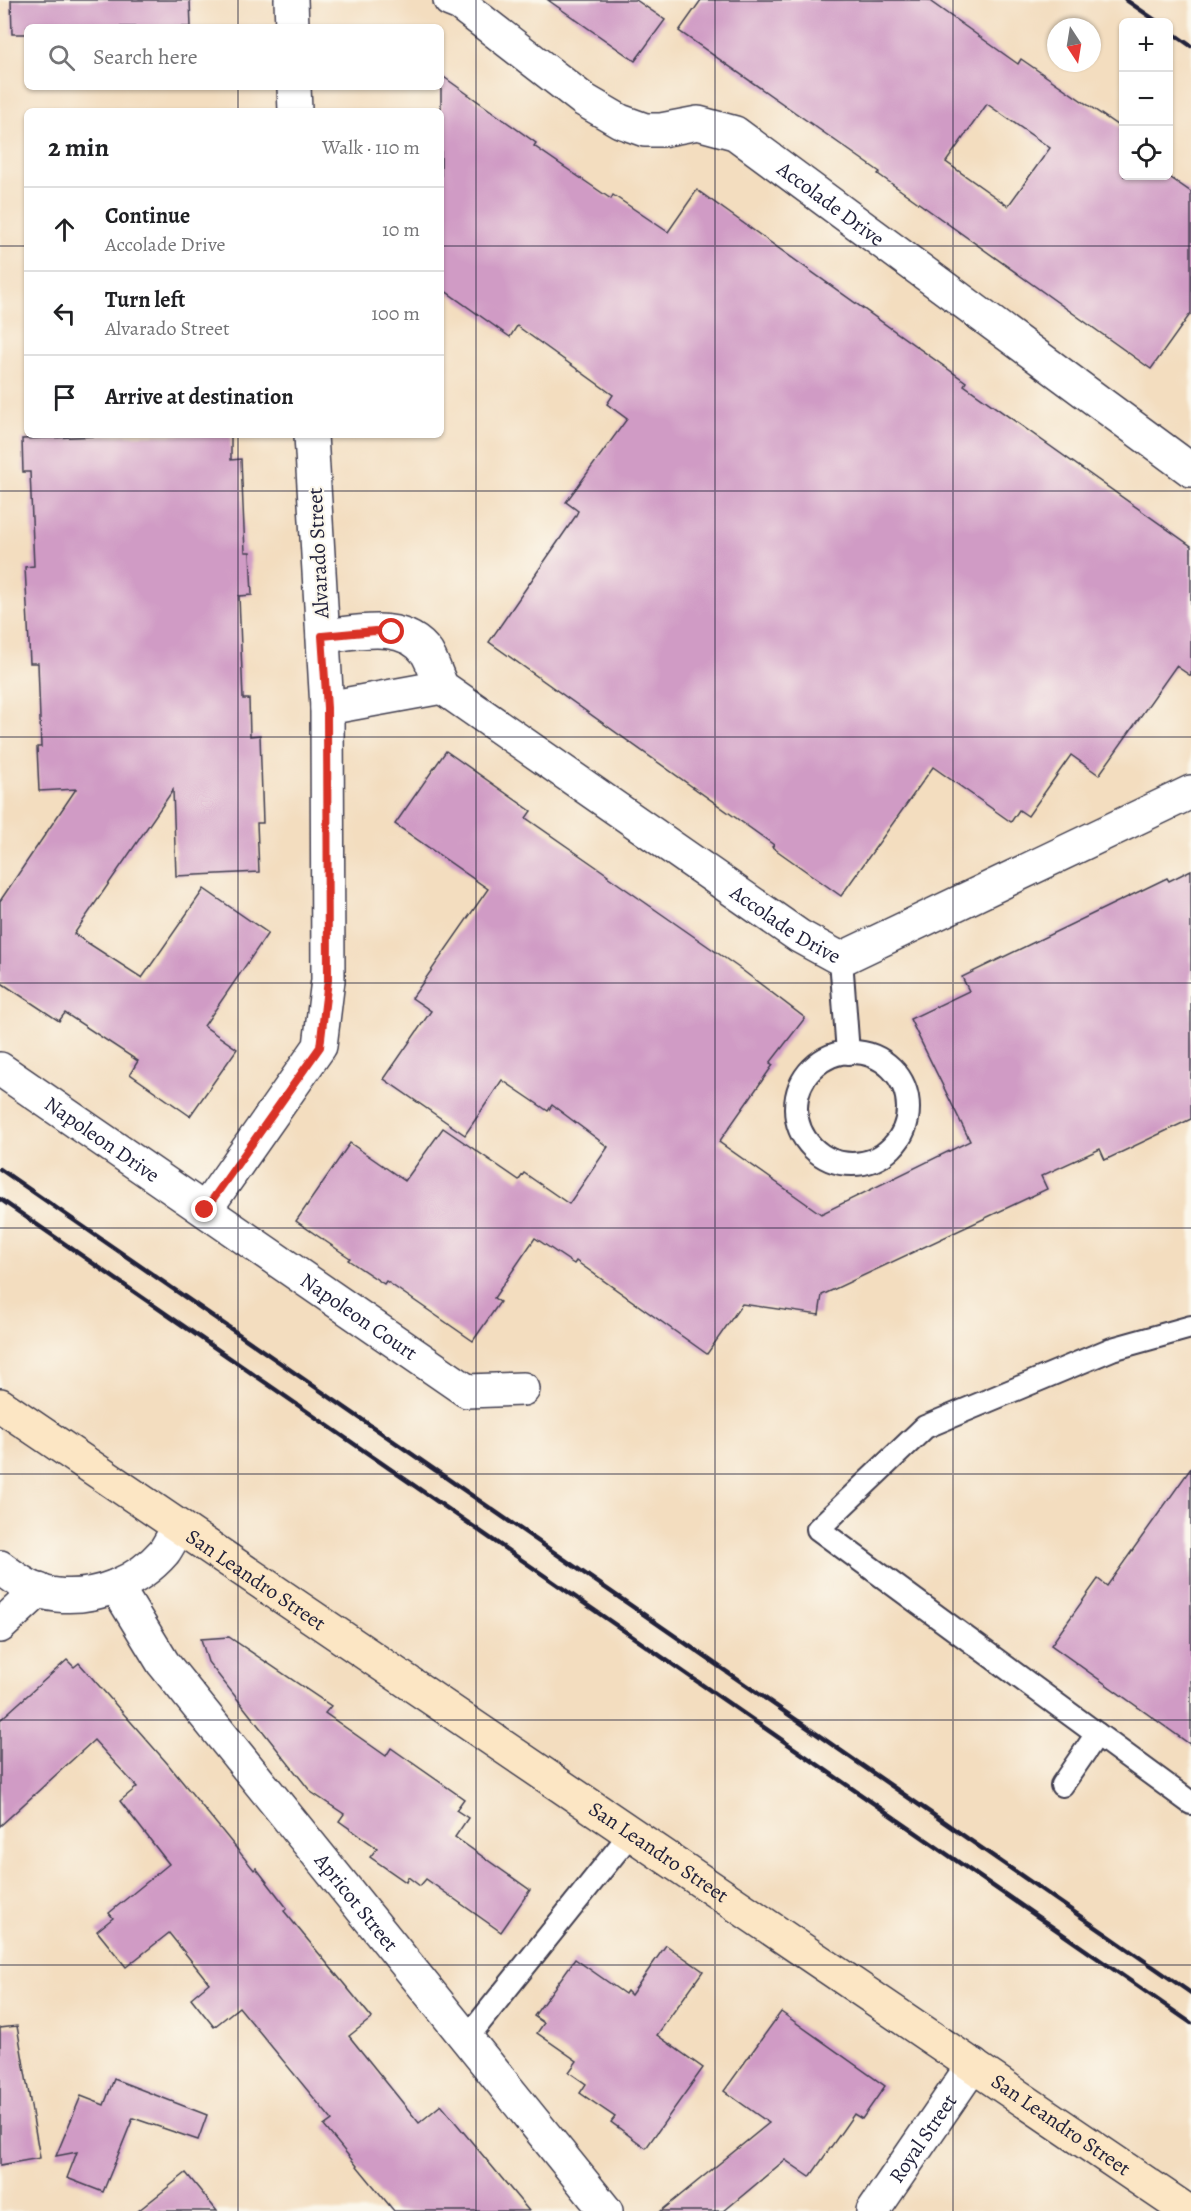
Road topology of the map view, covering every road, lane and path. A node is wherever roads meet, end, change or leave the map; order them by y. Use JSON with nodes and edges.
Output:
{"nodes":[{"id":1,"x":291,"y":0,"type":"edge"},
{"id":2,"x":450,"y":0,"type":"edge"},
{"id":3,"x":292,"y":24,"type":"edge"},
{"id":4,"x":294,"y":90,"type":"edge"},
{"id":5,"x":296,"y":108,"type":"edge"},
{"id":6,"x":311,"y":438,"type":"edge"},
{"id":7,"x":1191,"y":470,"type":"edge"},
{"id":8,"x":322,"y":636,"type":"junction"},
{"id":9,"x":442,"y":687,"type":"junction"},
{"id":10,"x":327,"y":708,"type":"junction"},
{"id":11,"x":1191,"y":792,"type":"edge"},
{"id":12,"x":841,"y":959,"type":"junction"},
{"id":13,"x":848,"y":1053,"type":"junction"},
{"id":14,"x":0,"y":1069,"type":"edge"},
{"id":15,"x":205,"y":1210,"type":"junction"},
{"id":16,"x":1191,"y":1327,"type":"edge"},
{"id":17,"x":523,"y":1389,"type":"dead end"},
{"id":18,"x":0,"y":1405,"type":"edge"},
{"id":19,"x":178,"y":1528,"type":"junction"},
{"id":20,"x":0,"y":1567,"type":"edge"},
{"id":21,"x":116,"y":1586,"type":"junction"},
{"id":22,"x":39,"y":1590,"type":"junction"},
{"id":23,"x":0,"y":1626,"type":"edge"},
{"id":24,"x":1097,"y":1734,"type":"junction"},
{"id":25,"x":1062,"y":1785,"type":"dead end"},
{"id":26,"x":1191,"y":1803,"type":"edge"},
{"id":27,"x":631,"y":1833,"type":"junction"},
{"id":28,"x":467,"y":2038,"type":"junction"},
{"id":29,"x":974,"y":2065,"type":"junction"},
{"id":30,"x":606,"y":2211,"type":"edge"},
{"id":31,"x":873,"y":2211,"type":"edge"},
{"id":32,"x":1187,"y":2211,"type":"edge"}],
"edges":[{"from":1,"to":3,"type":"street"},
{"from":2,"to":7,"type":"street","name":"Accolade Drive"},
{"from":4,"to":5,"type":"street"},
{"from":6,"to":8,"type":"street","name":"Alvarado Street"},
{"from":8,"to":9,"type":"street","name":"Accolade Drive"},
{"from":8,"to":10,"type":"street","name":"Alvarado Street"},
{"from":9,"to":10,"type":"street"},
{"from":9,"to":12,"type":"street","name":"Accolade Drive"},
{"from":10,"to":15,"type":"street","name":"Alvarado Street"},
{"from":11,"to":12,"type":"street","name":"Accolade Drive"},
{"from":12,"to":13,"type":"lane"},
{"from":13,"to":13,"type":"lane"},
{"from":14,"to":15,"type":"street","name":"Napoleon Drive"},
{"from":15,"to":17,"type":"street","name":"Napoleon Court"},
{"from":16,"to":24,"type":"lane"},
{"from":18,"to":19,"type":"main road","name":"San Leandro Street"},
{"from":19,"to":21,"type":"street"},
{"from":19,"to":27,"type":"main road","name":"San Leandro Street"},
{"from":20,"to":22,"type":"street"},
{"from":21,"to":22,"type":"street"},
{"from":21,"to":28,"type":"street","name":"Apricot Street"},
{"from":22,"to":23,"type":"street"},
{"from":24,"to":25,"type":"lane"},
{"from":24,"to":26,"type":"lane"},
{"from":27,"to":28,"type":"lane"},
{"from":27,"to":29,"type":"main road","name":"San Leandro Street"},
{"from":28,"to":30,"type":"street","name":"Apricot Street"},
{"from":29,"to":31,"type":"street","name":"Royal Street"},
{"from":29,"to":32,"type":"main road","name":"San Leandro Street"}]}
